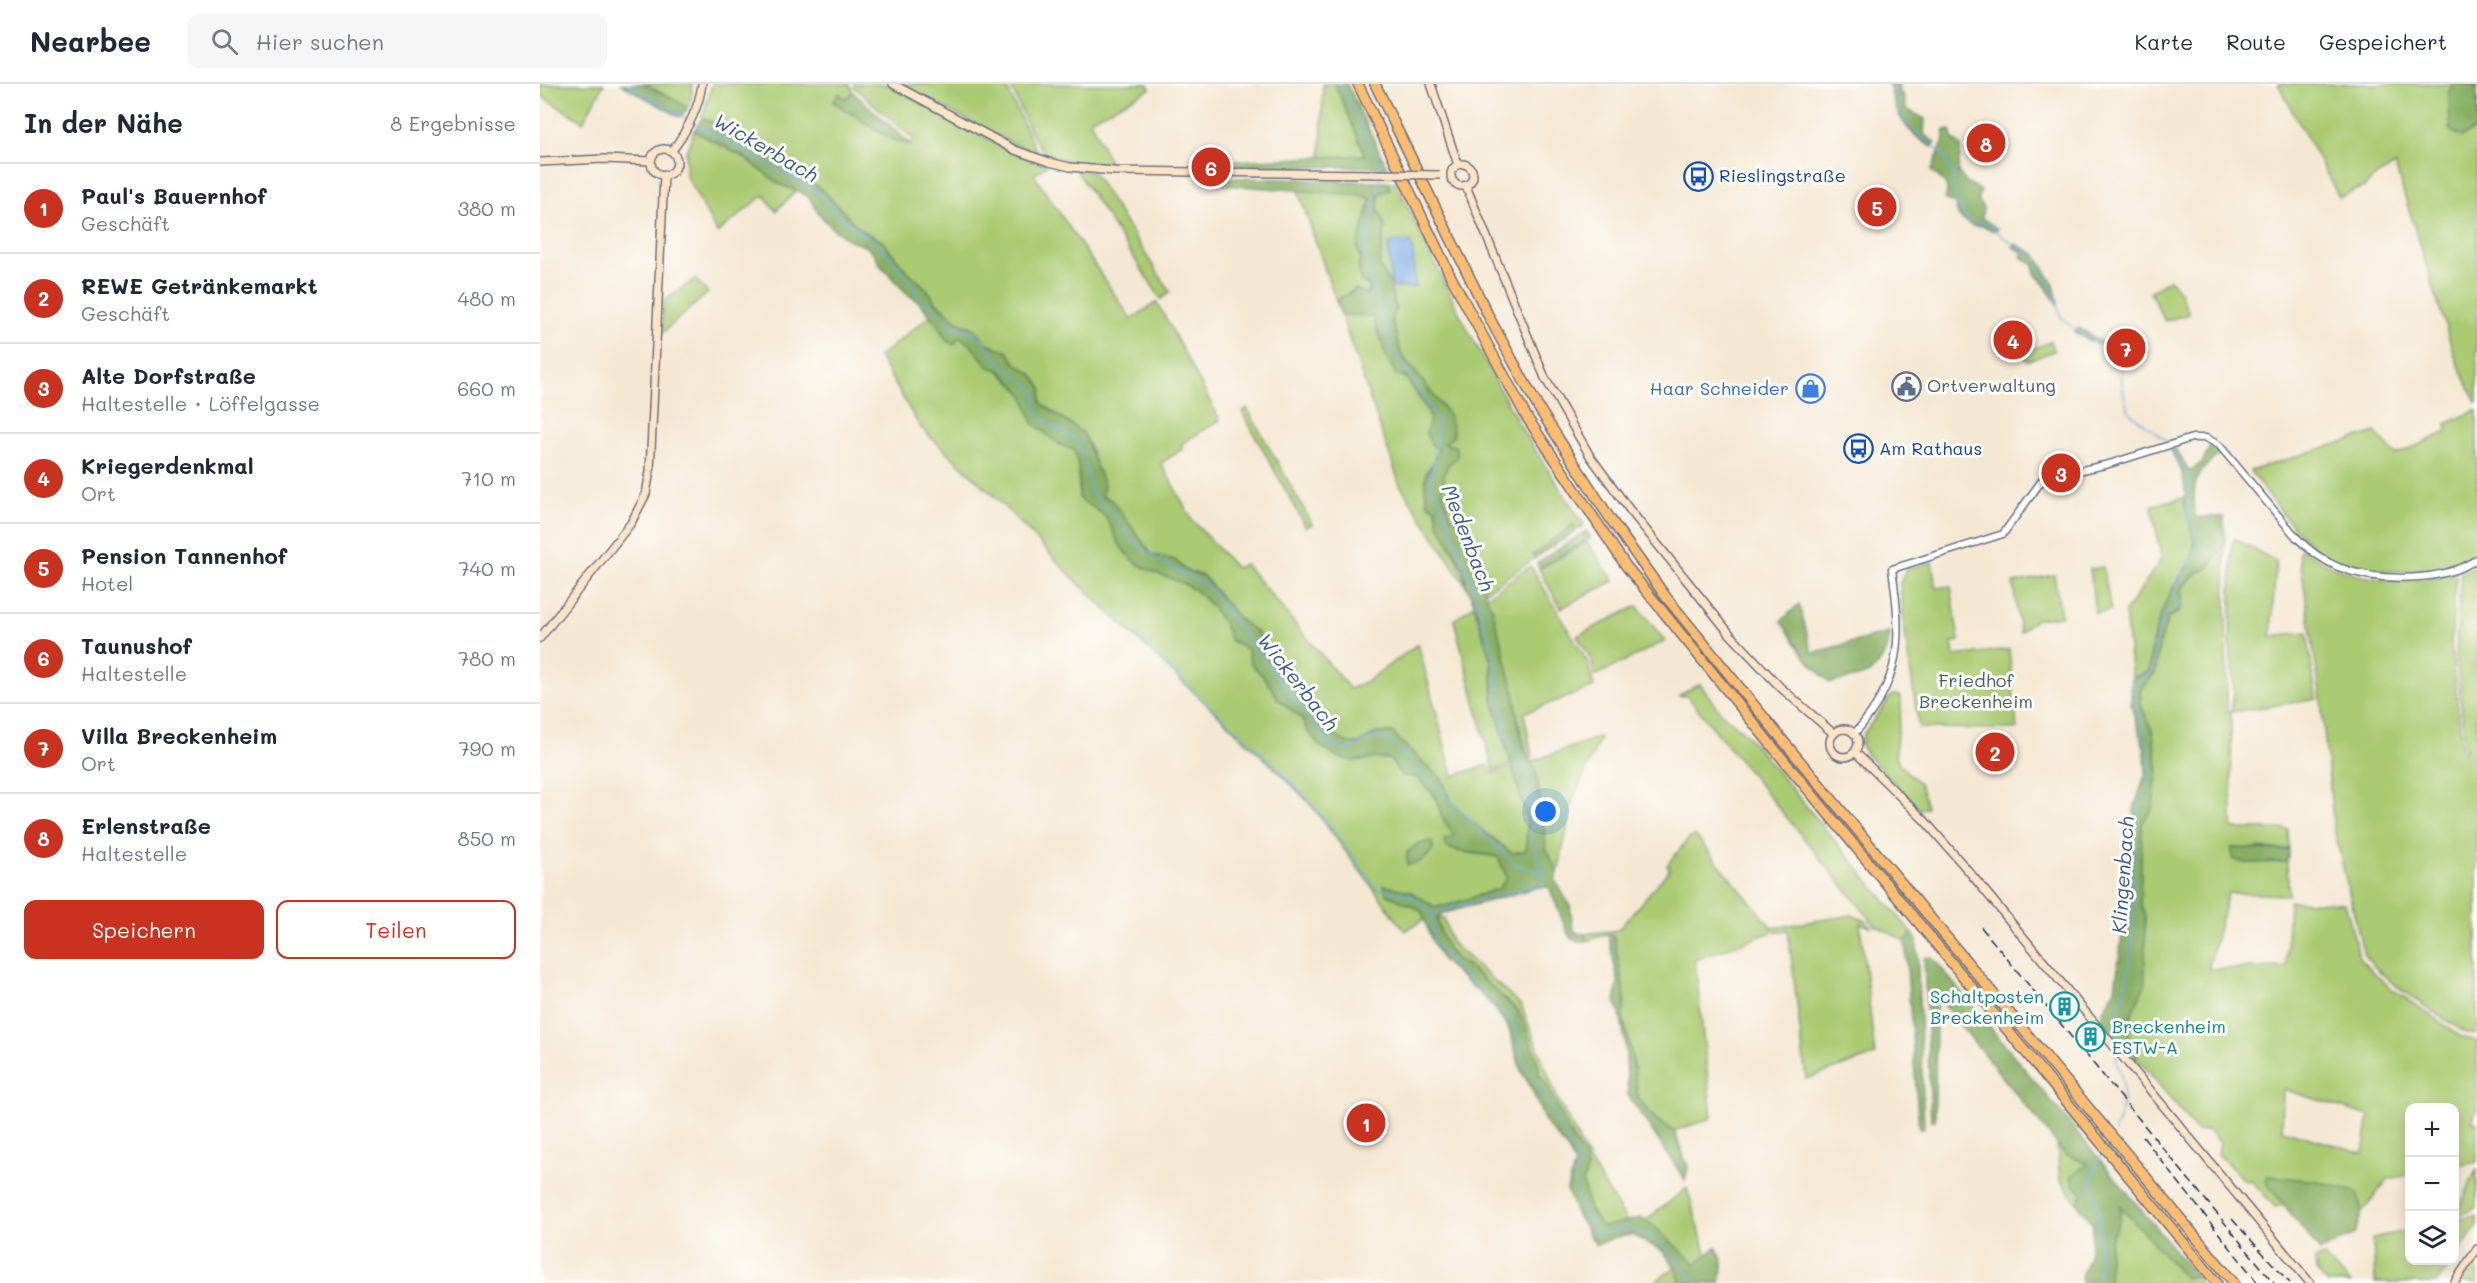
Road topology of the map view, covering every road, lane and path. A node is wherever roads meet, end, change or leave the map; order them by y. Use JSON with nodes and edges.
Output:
{"nodes":[{"id":1,"x":702,"y":84,"type":"edge"},
{"id":2,"x":893,"y":84,"type":"edge"},
{"id":3,"x":1358,"y":84,"type":"edge"},
{"id":4,"x":1375,"y":84,"type":"edge"},
{"id":5,"x":1431,"y":84,"type":"edge"},
{"id":6,"x":672,"y":151,"type":"junction"},
{"id":7,"x":651,"y":161,"type":"junction"},
{"id":8,"x":540,"y":162,"type":"edge"},
{"id":9,"x":1458,"y":165,"type":"junction"},
{"id":10,"x":664,"y":175,"type":"junction"},
{"id":11,"x":1451,"y":175,"type":"junction"},
{"id":12,"x":1466,"y":186,"type":"junction"},
{"id":13,"x":2477,"y":559,"type":"edge"},
{"id":14,"x":540,"y":638,"type":"edge"},
{"id":15,"x":1834,"y":734,"type":"junction"},
{"id":16,"x":1854,"y":734,"type":"junction"},
{"id":17,"x":1855,"y":752,"type":"junction"},
{"id":18,"x":2477,"y":1250,"type":"edge"},
{"id":19,"x":2217,"y":1283,"type":"edge"},
{"id":20,"x":2234,"y":1283,"type":"edge"},
{"id":21,"x":2310,"y":1283,"type":"edge"},
{"id":22,"x":2454,"y":1283,"type":"edge"}],
"edges":[{"from":1,"to":6,"type":"main road"},
{"from":2,"to":11,"type":"main road","bridge":true},
{"from":3,"to":19,"type":"highway"},
{"from":4,"to":20,"type":"highway"},
{"from":5,"to":9,"type":"main road"},
{"from":6,"to":7,"type":"main road"},
{"from":6,"to":10,"type":"main road"},
{"from":7,"to":8,"type":"main road"},
{"from":7,"to":10,"type":"main road"},
{"from":9,"to":11,"type":"main road"},
{"from":9,"to":12,"type":"main road"},
{"from":10,"to":14,"type":"main road"},
{"from":11,"to":12,"type":"main road"},
{"from":12,"to":15,"type":"main road"},
{"from":13,"to":16,"type":"street"},
{"from":15,"to":16,"type":"main road"},
{"from":15,"to":17,"type":"main road"},
{"from":16,"to":17,"type":"main road"},
{"from":17,"to":21,"type":"main road"},
{"from":18,"to":22,"type":"main road"}]}
